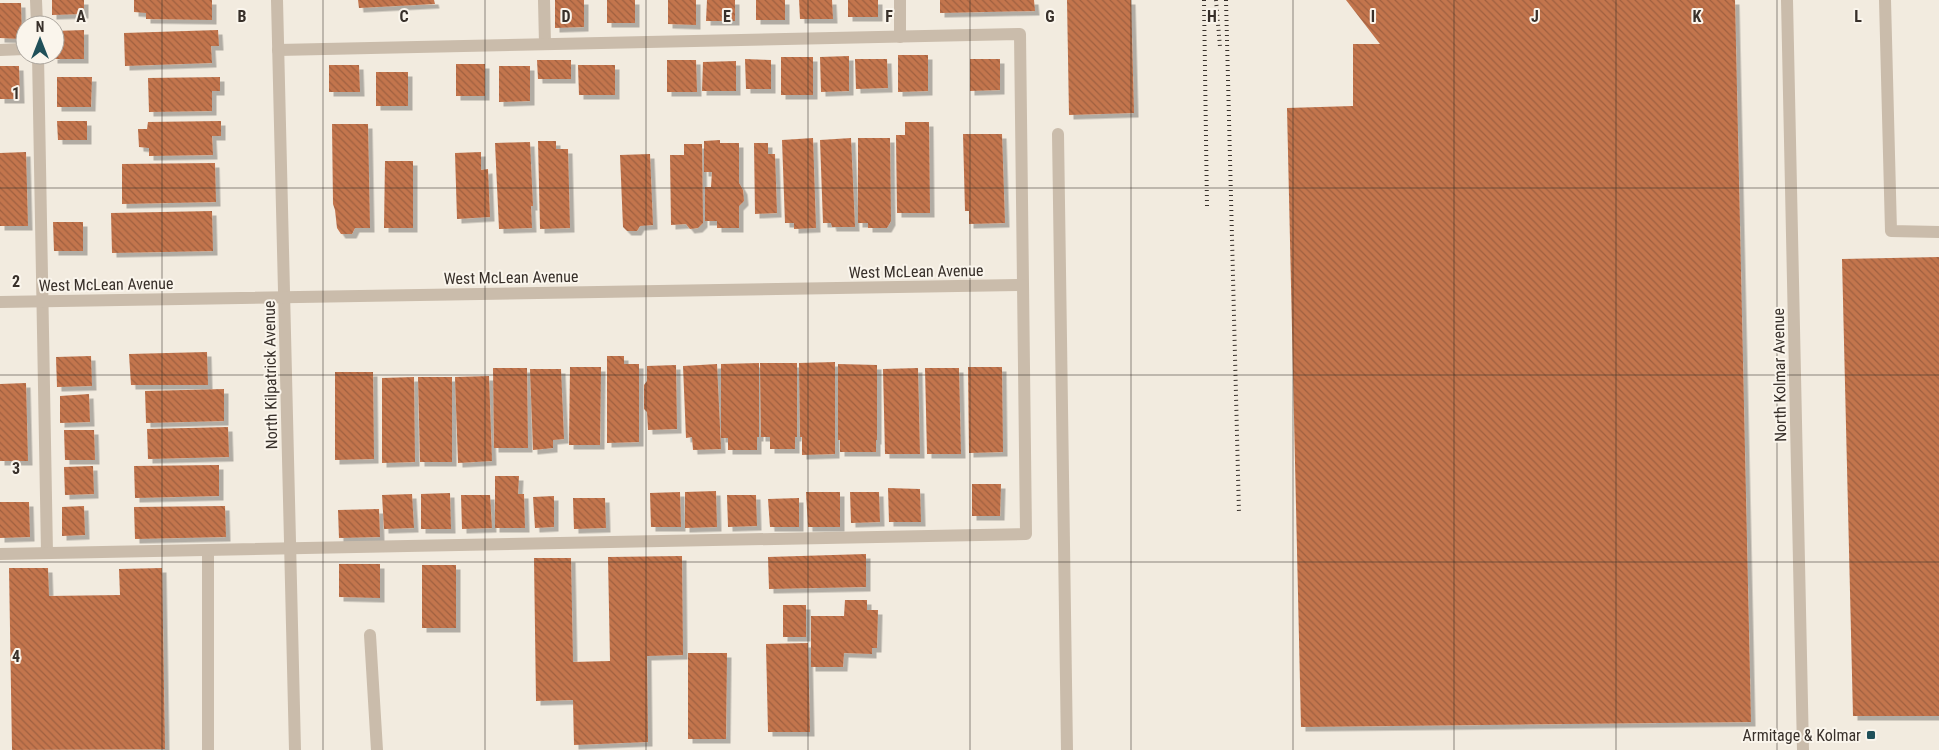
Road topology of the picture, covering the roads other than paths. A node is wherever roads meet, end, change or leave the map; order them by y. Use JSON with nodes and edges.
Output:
{"nodes":[{"id":1,"x":36,"y":0,"type":"edge"},
{"id":2,"x":278,"y":0,"type":"edge"},
{"id":3,"x":544,"y":0,"type":"edge"},
{"id":4,"x":900,"y":0,"type":"edge"},
{"id":5,"x":1787,"y":0,"type":"edge"},
{"id":6,"x":1885,"y":0,"type":"edge"},
{"id":7,"x":37,"y":15,"type":"edge"},
{"id":8,"x":900,"y":37,"type":"junction"},
{"id":9,"x":545,"y":44,"type":"junction"},
{"id":10,"x":0,"y":50,"type":"edge"},
{"id":11,"x":15,"y":50,"type":"edge"},
{"id":12,"x":278,"y":50,"type":"junction"},
{"id":13,"x":38,"y":65,"type":"edge"},
{"id":14,"x":1058,"y":134,"type":"dead end"},
{"id":15,"x":1939,"y":232,"type":"edge"},
{"id":16,"x":1022,"y":285,"type":"junction"},
{"id":17,"x":284,"y":297,"type":"junction"},
{"id":18,"x":42,"y":301,"type":"junction"},
{"id":19,"x":0,"y":302,"type":"edge"},
{"id":20,"x":290,"y":549,"type":"junction"},
{"id":21,"x":208,"y":550,"type":"junction"},
{"id":22,"x":47,"y":553,"type":"junction"},
{"id":23,"x":0,"y":554,"type":"edge"},
{"id":24,"x":370,"y":636,"type":"dead end"},
{"id":25,"x":208,"y":750,"type":"edge"},
{"id":26,"x":295,"y":750,"type":"edge"},
{"id":27,"x":377,"y":750,"type":"edge"},
{"id":28,"x":1067,"y":750,"type":"edge"},
{"id":29,"x":1803,"y":750,"type":"edge"}],
"edges":[{"from":1,"to":7,"type":"street"},
{"from":2,"to":12,"type":"street","name":"North Kilpatrick Avenue"},
{"from":3,"to":9,"type":"street"},
{"from":4,"to":8,"type":"street"},
{"from":5,"to":29,"type":"street","name":"North Kolmar Avenue"},
{"from":6,"to":15,"type":"street"},
{"from":8,"to":9,"type":"street"},
{"from":8,"to":16,"type":"street"},
{"from":9,"to":12,"type":"street"},
{"from":10,"to":11,"type":"street"},
{"from":12,"to":17,"type":"street","name":"North Kilpatrick Avenue"},
{"from":13,"to":18,"type":"street"},
{"from":14,"to":28,"type":"street"},
{"from":16,"to":17,"type":"street","name":"West McLean Avenue"},
{"from":16,"to":20,"type":"street"},
{"from":17,"to":18,"type":"street","name":"West McLean Avenue"},
{"from":17,"to":20,"type":"street","name":"North Kilpatrick Avenue"},
{"from":18,"to":19,"type":"street","name":"West McLean Avenue"},
{"from":18,"to":22,"type":"street"},
{"from":20,"to":21,"type":"street"},
{"from":20,"to":26,"type":"street","name":"North Kilpatrick Avenue"},
{"from":21,"to":22,"type":"street"},
{"from":21,"to":25,"type":"street"},
{"from":22,"to":23,"type":"street"},
{"from":24,"to":27,"type":"street"}]}
